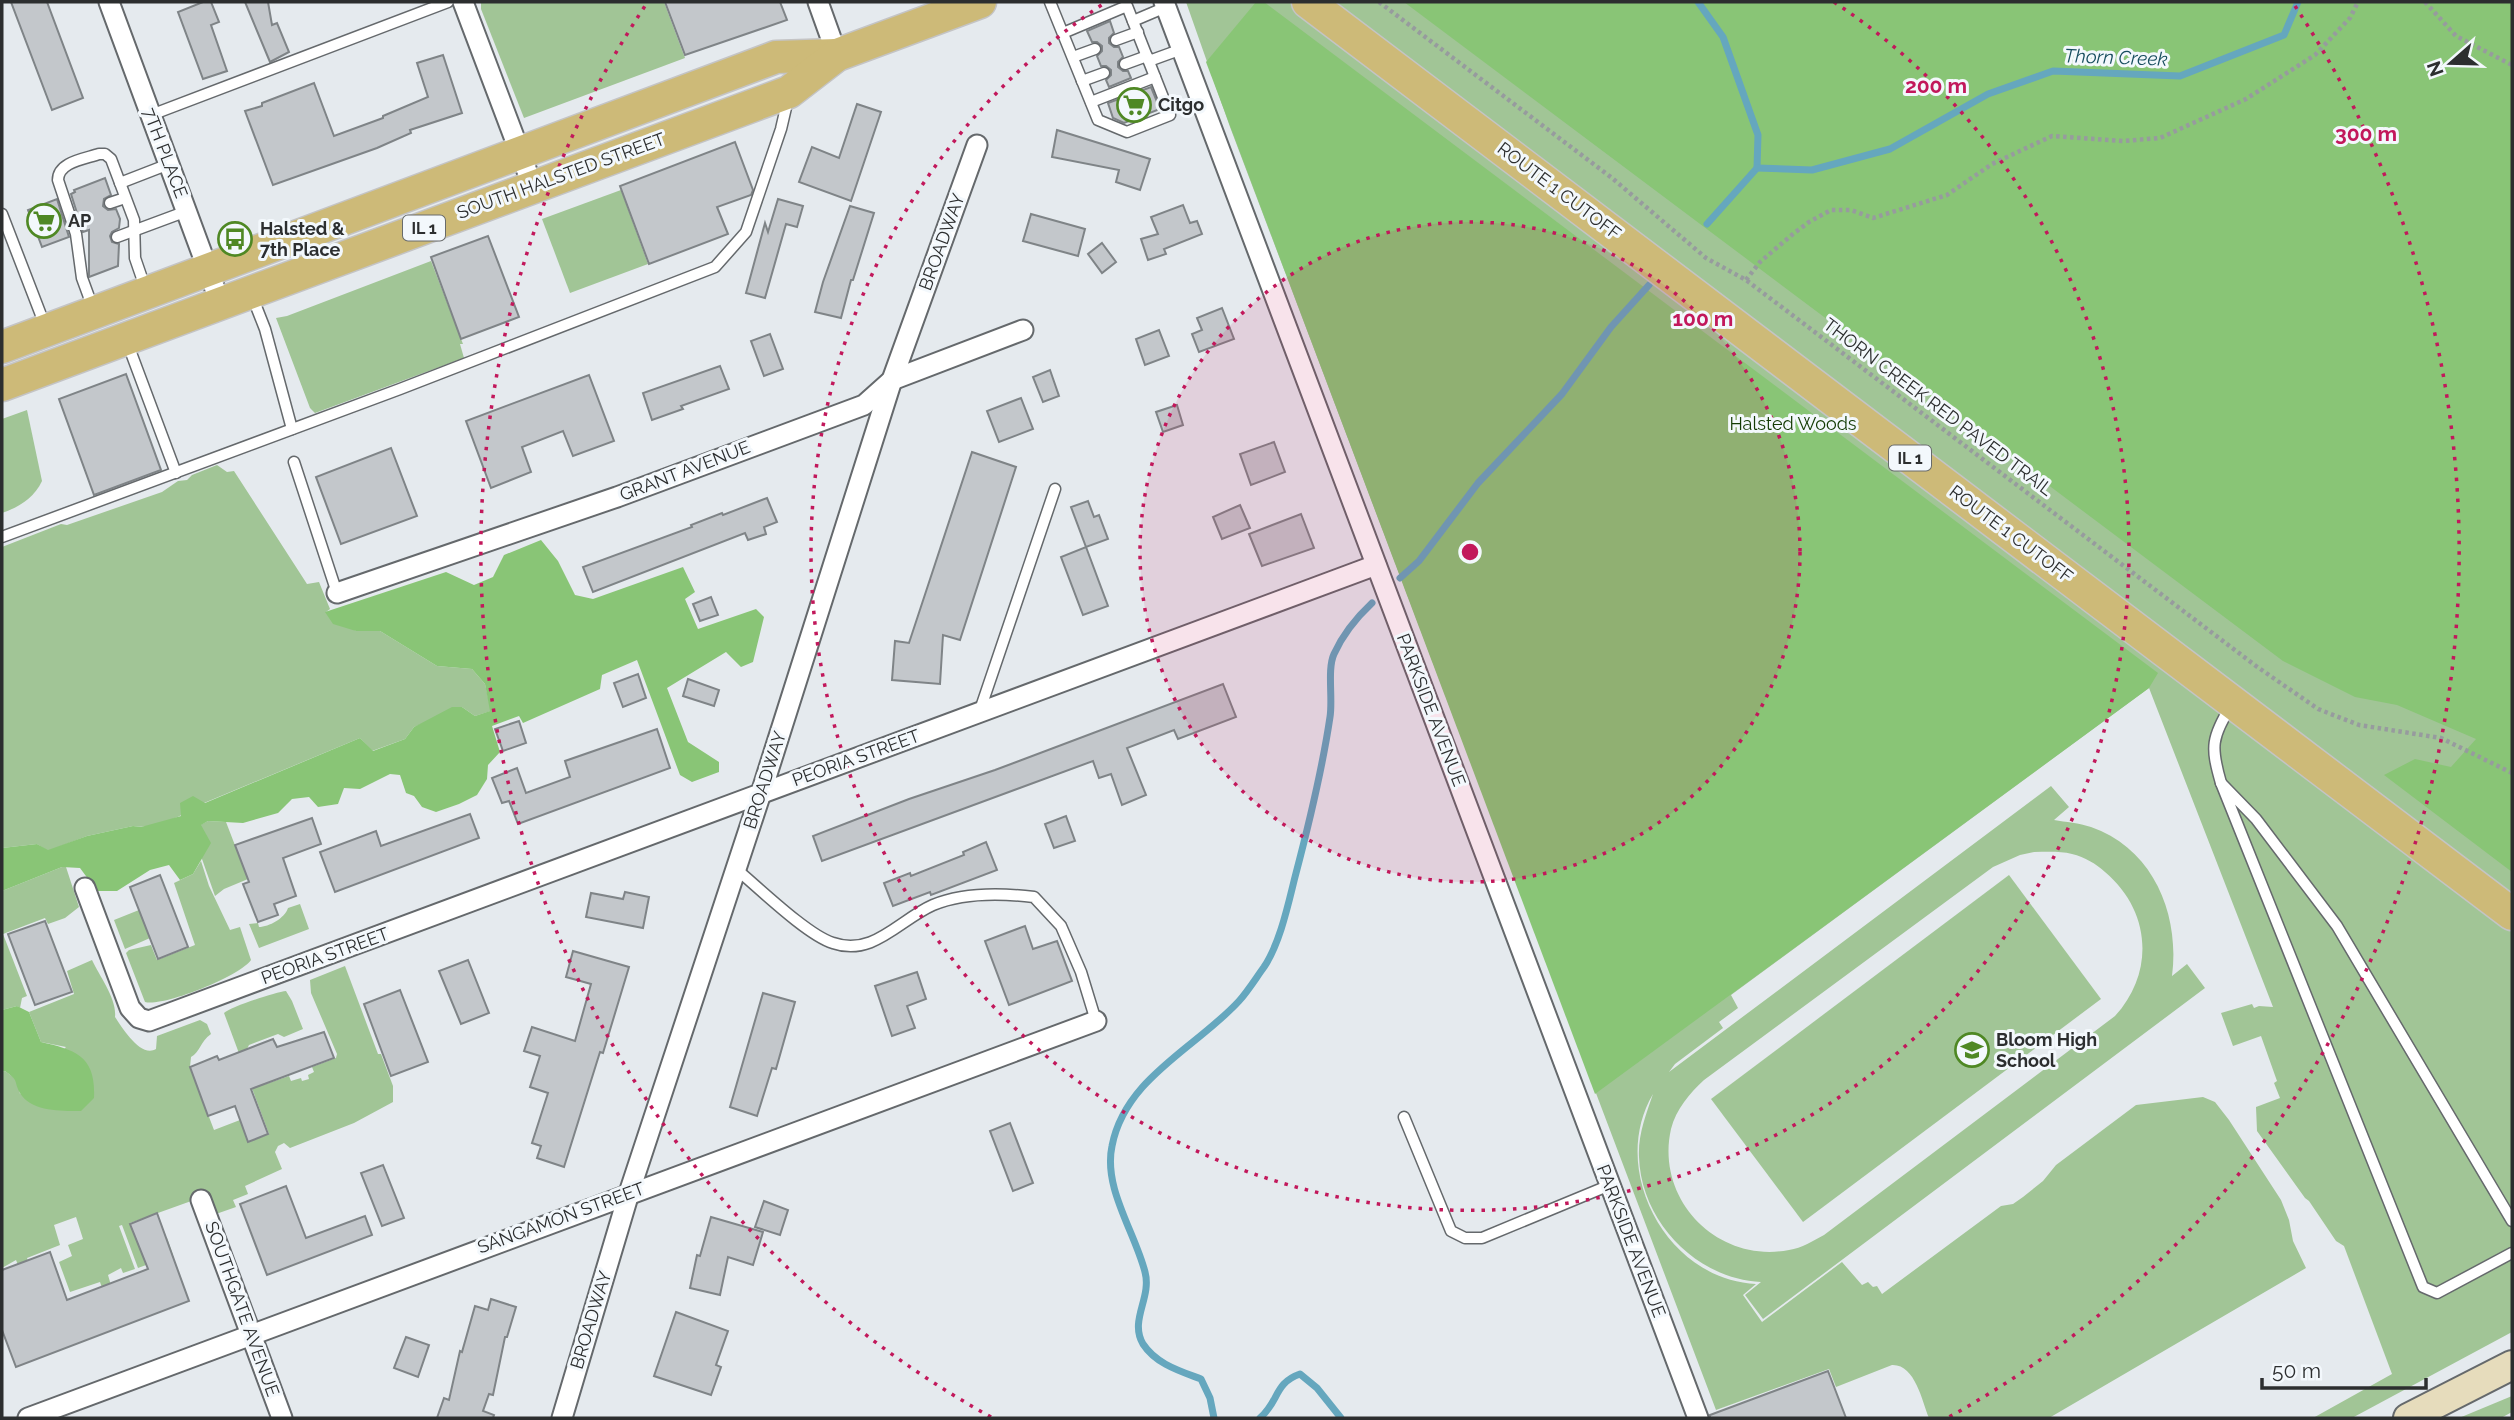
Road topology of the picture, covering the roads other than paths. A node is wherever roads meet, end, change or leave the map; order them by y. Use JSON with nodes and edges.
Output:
{"nodes":[{"id":1,"x":109,"y":2,"type":"edge"},
{"id":2,"x":448,"y":2,"type":"edge"},
{"id":3,"x":463,"y":2,"type":"edge"},
{"id":4,"x":818,"y":2,"type":"edge"},
{"id":5,"x":980,"y":2,"type":"edge"},
{"id":6,"x":1050,"y":2,"type":"edge"},
{"id":7,"x":1310,"y":2,"type":"edge"},
{"id":8,"x":1165,"y":5,"type":"edge"},
{"id":9,"x":1133,"y":21,"type":"junction"},
{"id":10,"x":1138,"y":32,"type":"junction"},
{"id":11,"x":1063,"y":33,"type":"junction"},
{"id":12,"x":1116,"y":40,"type":"dead end"},
{"id":13,"x":1095,"y":49,"type":"dead end"},
{"id":14,"x":1182,"y":49,"type":"junction"},
{"id":15,"x":837,"y":55,"type":"junction"},
{"id":16,"x":1073,"y":57,"type":"junction"},
{"id":17,"x":1148,"y":59,"type":"junction"},
{"id":18,"x":1125,"y":64,"type":"dead end"},
{"id":19,"x":1104,"y":73,"type":"dead end"},
{"id":20,"x":1155,"y":77,"type":"junction"},
{"id":21,"x":1082,"y":81,"type":"junction"},
{"id":22,"x":789,"y":92,"type":"junction"},
{"id":23,"x":1091,"y":102,"type":"junction"},
{"id":24,"x":151,"y":115,"type":"junction"},
{"id":25,"x":977,"y":145,"type":"dead end"},
{"id":26,"x":520,"y":153,"type":"junction"},
{"id":27,"x":169,"y":164,"type":"junction"},
{"id":28,"x":120,"y":183,"type":"junction"},
{"id":29,"x":533,"y":187,"type":"junction"},
{"id":30,"x":125,"y":198,"type":"junction"},
{"id":31,"x":110,"y":203,"type":"dead end"},
{"id":32,"x":187,"y":211,"type":"junction"},
{"id":33,"x":2,"y":214,"type":"edge"},
{"id":34,"x":83,"y":214,"type":"dead end"},
{"id":35,"x":71,"y":218,"type":"junction"},
{"id":36,"x":134,"y":231,"type":"junction"},
{"id":37,"x":117,"y":237,"type":"dead end"},
{"id":38,"x":208,"y":270,"type":"junction"},
{"id":39,"x":147,"y":293,"type":"junction"},
{"id":40,"x":251,"y":293,"type":"junction"},
{"id":41,"x":221,"y":305,"type":"junction"},
{"id":42,"x":94,"y":312,"type":"junction"},
{"id":43,"x":47,"y":330,"type":"junction"},
{"id":44,"x":1023,"y":330,"type":"dead end"},
{"id":45,"x":126,"y":339,"type":"junction"},
{"id":46,"x":2,"y":347,"type":"edge"},
{"id":47,"x":892,"y":380,"type":"junction"},
{"id":48,"x":2,"y":385,"type":"edge"},
{"id":49,"x":292,"y":429,"type":"junction"},
{"id":50,"x":294,"y":462,"type":"dead end"},
{"id":51,"x":176,"y":473,"type":"junction"},
{"id":52,"x":1055,"y":489,"type":"dead end"},
{"id":53,"x":2,"y":537,"type":"edge"},
{"id":54,"x":1376,"y":565,"type":"junction"},
{"id":55,"x":337,"y":593,"type":"joint"},
{"id":56,"x":2233,"y":702,"type":"junction"},
{"id":57,"x":979,"y":712,"type":"junction"},
{"id":58,"x":2221,"y":783,"type":"junction"},
{"id":59,"x":761,"y":793,"type":"junction"},
{"id":60,"x":735,"y":868,"type":"junction"},
{"id":61,"x":85,"y":888,"type":"dead end"},
{"id":62,"x":2512,"y":914,"type":"edge"},
{"id":63,"x":1096,"y":1021,"type":"joint"},
{"id":64,"x":1404,"y":1117,"type":"dead end"},
{"id":65,"x":1610,"y":1185,"type":"junction"},
{"id":66,"x":629,"y":1193,"type":"junction"},
{"id":67,"x":201,"y":1200,"type":"dead end"},
{"id":68,"x":2512,"y":1221,"type":"edge"},
{"id":69,"x":2512,"y":1253,"type":"edge"},
{"id":70,"x":251,"y":1334,"type":"junction"},
{"id":71,"x":2512,"y":1365,"type":"edge"},
{"id":72,"x":27,"y":1418,"type":"edge"},
{"id":73,"x":282,"y":1418,"type":"edge"},
{"id":74,"x":562,"y":1418,"type":"edge"},
{"id":75,"x":1698,"y":1418,"type":"edge"},
{"id":76,"x":2409,"y":1418,"type":"edge"}],
"edges":[{"from":1,"to":24,"type":"street","name":"7TH PLACE"},
{"from":2,"to":24,"type":"lane"},
{"from":3,"to":26,"type":"street"},
{"from":4,"to":15,"type":"street"},
{"from":5,"to":15,"type":"main road","name":"SOUTH HALSTED STREET","number":"IL 1"},
{"from":6,"to":11,"type":"lane"},
{"from":7,"to":56,"type":"main road","name":"ROUTE 1 CUTOFF","number":"IL 1"},
{"from":8,"to":9,"type":"lane"},
{"from":8,"to":14,"type":"street","name":"PARKSIDE AVENUE"},
{"from":9,"to":10,"type":"lane"},
{"from":9,"to":11,"type":"lane"},
{"from":10,"to":12,"type":"lane"},
{"from":10,"to":17,"type":"lane"},
{"from":11,"to":16,"type":"lane"},
{"from":13,"to":16,"type":"lane"},
{"from":14,"to":17,"type":"lane"},
{"from":14,"to":54,"type":"street","name":"PARKSIDE AVENUE"},
{"from":15,"to":22,"type":"main road","name":"SOUTH HALSTED STREET","number":"IL 1"},
{"from":15,"to":26,"type":"main road","name":"SOUTH HALSTED STREET","number":"IL 1"},
{"from":16,"to":21,"type":"lane"},
{"from":17,"to":18,"type":"lane"},
{"from":17,"to":20,"type":"lane"},
{"from":19,"to":21,"type":"lane"},
{"from":20,"to":23,"type":"lane"},
{"from":20,"to":23,"type":"lane"},
{"from":21,"to":23,"type":"lane"},
{"from":22,"to":29,"type":"main road","name":"SOUTH HALSTED STREET","number":"IL 1"},
{"from":22,"to":49,"type":"lane"},
{"from":24,"to":27,"type":"street","name":"7TH PLACE"},
{"from":25,"to":47,"type":"street","name":"BROADWAY"},
{"from":26,"to":29,"type":"street"},
{"from":26,"to":38,"type":"main road","name":"SOUTH HALSTED STREET","number":"IL 1"},
{"from":27,"to":28,"type":"lane"},
{"from":27,"to":32,"type":"street","name":"7TH PLACE"},
{"from":28,"to":30,"type":"lane"},
{"from":28,"to":35,"type":"lane"},
{"from":29,"to":40,"type":"main road","name":"SOUTH HALSTED STREET","number":"IL 1"},
{"from":30,"to":31,"type":"lane"},
{"from":30,"to":36,"type":"lane"},
{"from":32,"to":36,"type":"lane"},
{"from":32,"to":38,"type":"street","name":"7TH PLACE"},
{"from":33,"to":43,"type":"lane"},
{"from":34,"to":35,"type":"lane"},
{"from":35,"to":42,"type":"lane"},
{"from":36,"to":37,"type":"lane"},
{"from":36,"to":39,"type":"lane"},
{"from":38,"to":39,"type":"main road","name":"SOUTH HALSTED STREET","number":"IL 1"},
{"from":38,"to":41,"type":"street","name":"7TH PLACE"},
{"from":39,"to":42,"type":"main road","name":"SOUTH HALSTED STREET","number":"IL 1"},
{"from":40,"to":41,"type":"main road","name":"SOUTH HALSTED STREET","number":"IL 1"},
{"from":40,"to":49,"type":"lane"},
{"from":41,"to":45,"type":"main road","name":"SOUTH HALSTED STREET","number":"IL 1"},
{"from":42,"to":43,"type":"main road","name":"SOUTH HALSTED STREET","number":"IL 1"},
{"from":43,"to":46,"type":"main road","name":"SOUTH HALSTED STREET","number":"IL 1"},
{"from":44,"to":47,"type":"street","name":"GRANT AVENUE"},
{"from":45,"to":48,"type":"main road","name":"SOUTH HALSTED STREET","number":"IL 1"},
{"from":45,"to":51,"type":"lane"},
{"from":47,"to":55,"type":"street","name":"GRANT AVENUE"},
{"from":47,"to":59,"type":"street","name":"BROADWAY"},
{"from":49,"to":51,"type":"lane"},
{"from":50,"to":55,"type":"lane"},
{"from":51,"to":53,"type":"lane"},
{"from":52,"to":57,"type":"lane"},
{"from":54,"to":57,"type":"street","name":"PEORIA STREET"},
{"from":54,"to":65,"type":"street","name":"PARKSIDE AVENUE"},
{"from":56,"to":58,"type":"lane"},
{"from":56,"to":62,"type":"main road","name":"ROUTE 1 CUTOFF","number":"IL 1"},
{"from":57,"to":59,"type":"street","name":"PEORIA STREET"},
{"from":58,"to":68,"type":"lane"},
{"from":58,"to":69,"type":"lane"},
{"from":59,"to":60,"type":"street","name":"BROADWAY"},
{"from":59,"to":61,"type":"street","name":"PEORIA STREET"},
{"from":60,"to":63,"type":"lane"},
{"from":60,"to":66,"type":"street","name":"BROADWAY"},
{"from":63,"to":66,"type":"street","name":"SANGAMON STREET"},
{"from":64,"to":65,"type":"lane"},
{"from":65,"to":75,"type":"street","name":"PARKSIDE AVENUE"},
{"from":66,"to":70,"type":"street","name":"SANGAMON STREET"},
{"from":66,"to":74,"type":"street","name":"BROADWAY"},
{"from":67,"to":70,"type":"street","name":"SOUTHGATE AVENUE"},
{"from":70,"to":72,"type":"street","name":"SANGAMON STREET"},
{"from":70,"to":73,"type":"street","name":"SOUTHGATE AVENUE"},
{"from":71,"to":76,"type":"street"}]}
